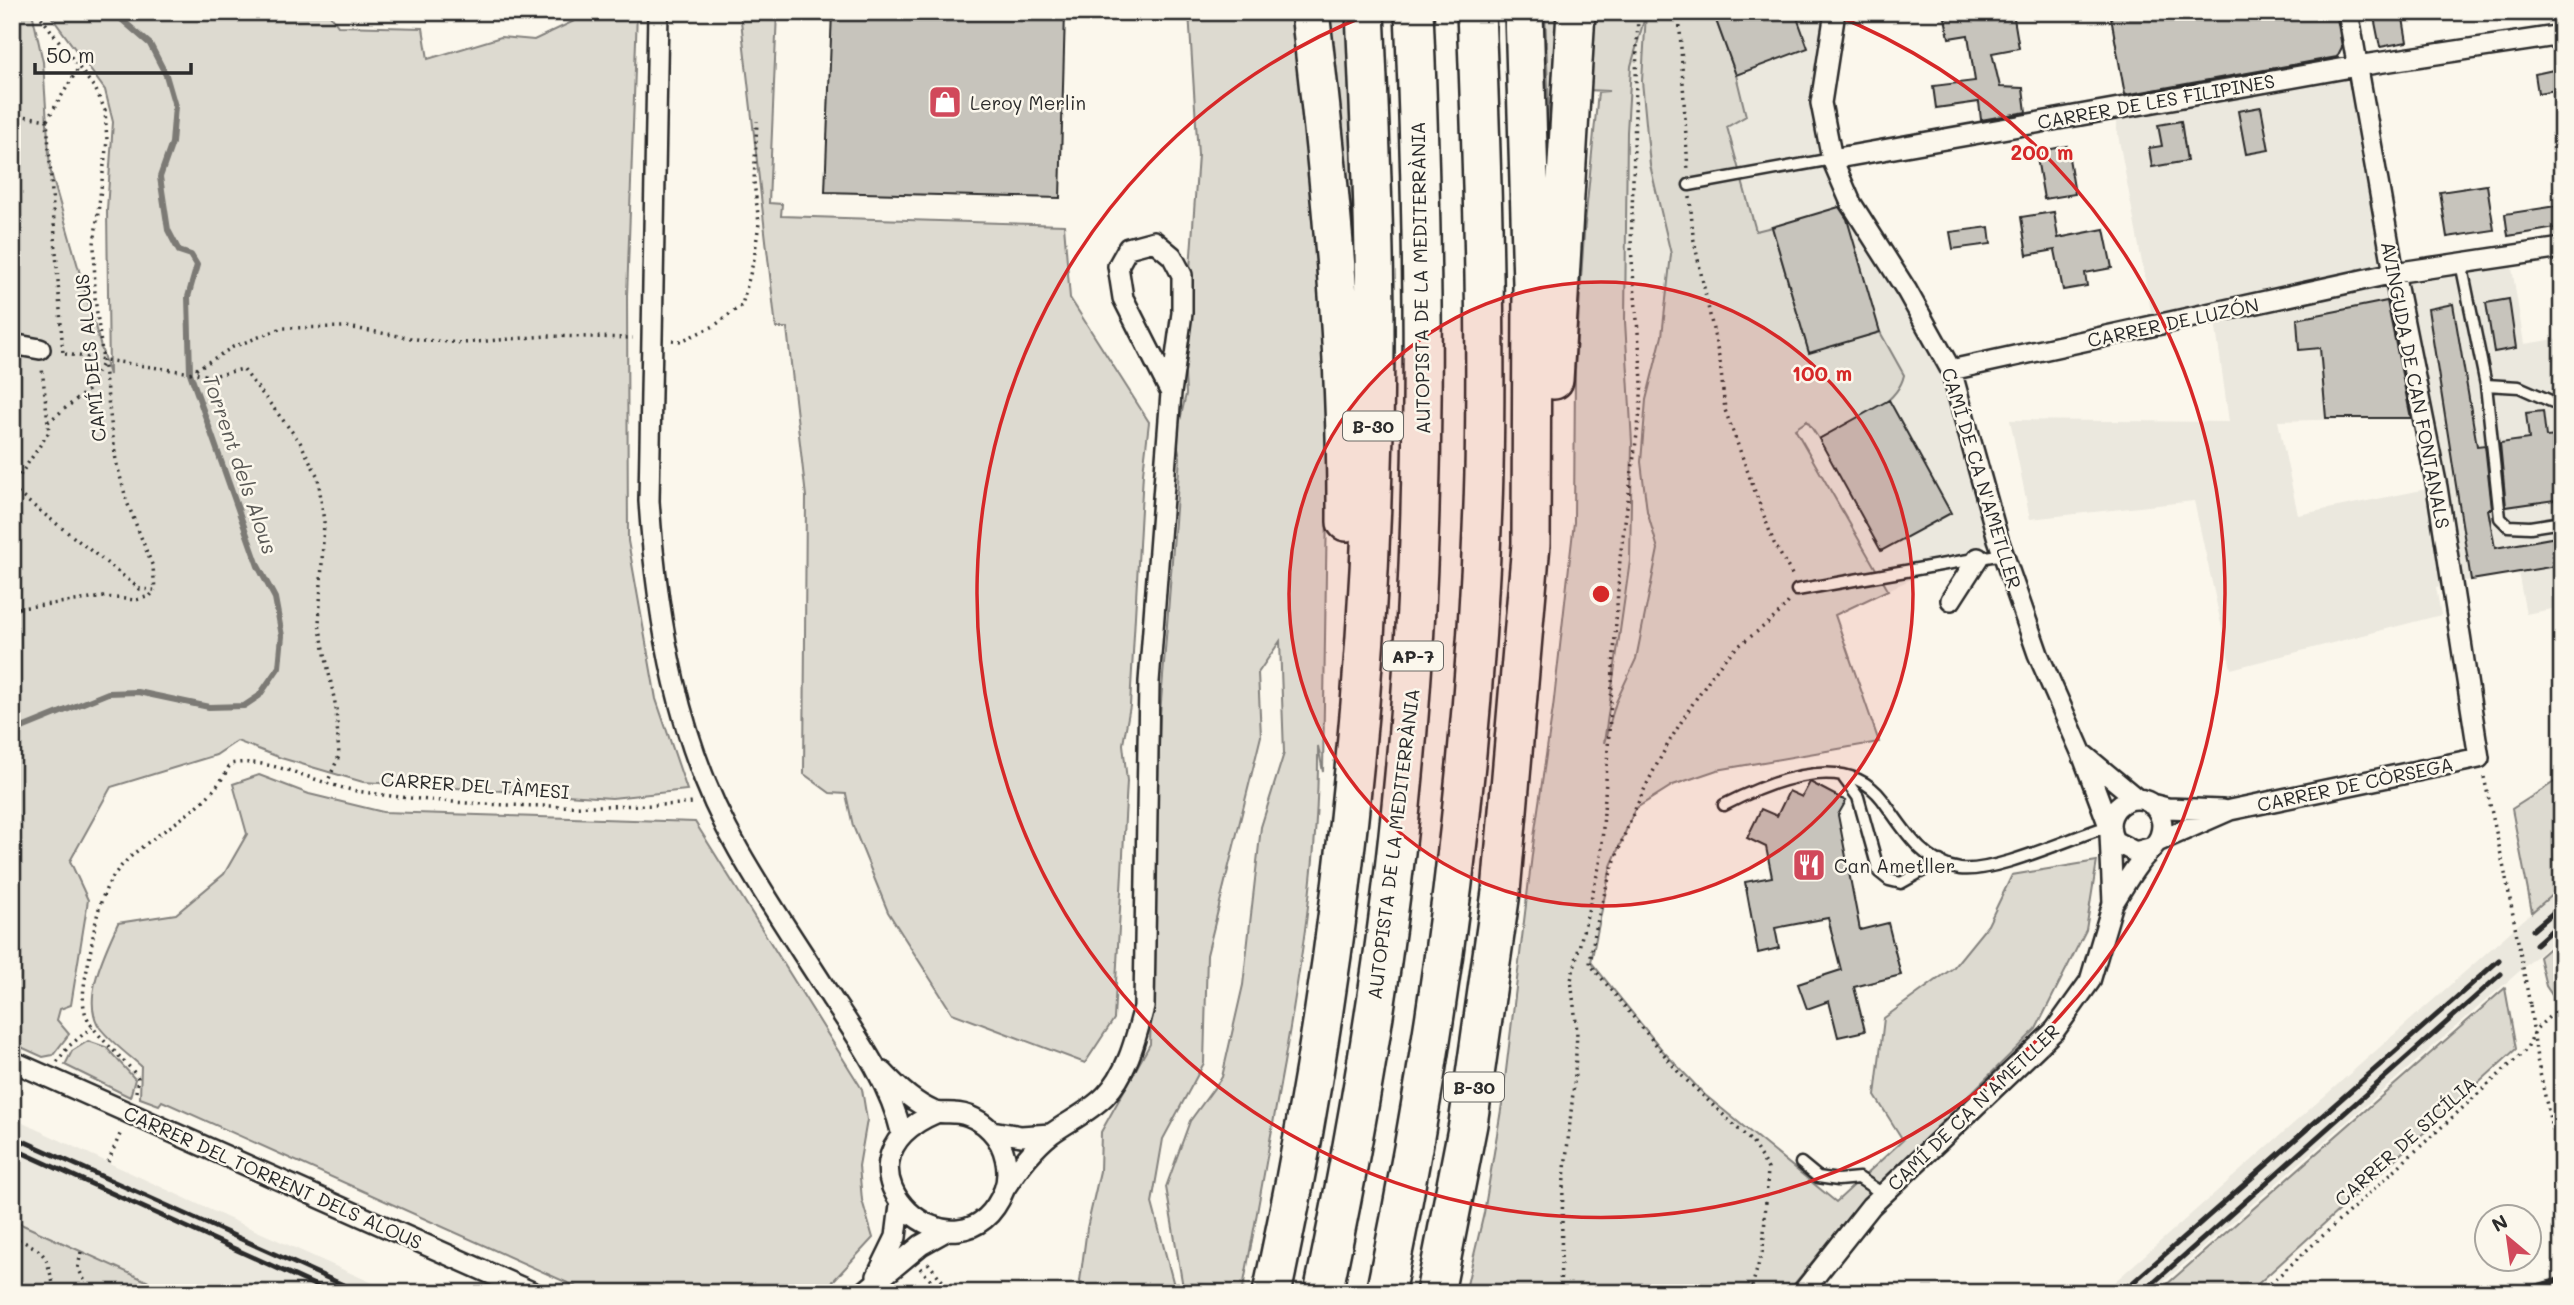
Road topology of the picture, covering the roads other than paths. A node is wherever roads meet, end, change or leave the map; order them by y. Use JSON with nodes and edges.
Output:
{"nodes":[{"id":1,"x":658,"y":12,"type":"edge"},
{"id":2,"x":1310,"y":12,"type":"edge"},
{"id":3,"x":1365,"y":12,"type":"edge"},
{"id":4,"x":1414,"y":12,"type":"edge"},
{"id":5,"x":1476,"y":12,"type":"edge"},
{"id":6,"x":1524,"y":12,"type":"edge"},
{"id":7,"x":1576,"y":12,"type":"edge"},
{"id":8,"x":1835,"y":12,"type":"edge"},
{"id":9,"x":2348,"y":12,"type":"edge"},
{"id":10,"x":2562,"y":35,"type":"edge"},
{"id":11,"x":2357,"y":66,"type":"junction"},
{"id":12,"x":1832,"y":159,"type":"junction"},
{"id":13,"x":1689,"y":185,"type":"road end"},
{"id":14,"x":2562,"y":247,"type":"edge"},
{"id":15,"x":2461,"y":263,"type":"junction"},
{"id":16,"x":2394,"y":273,"type":"junction"},
{"id":17,"x":12,"y":344,"type":"edge"},
{"id":18,"x":40,"y":349,"type":"road end"},
{"id":19,"x":1951,"y":370,"type":"junction"},
{"id":20,"x":2486,"y":385,"type":"junction"},
{"id":21,"x":1171,"y":393,"type":"junction"},
{"id":22,"x":2562,"y":406,"type":"edge"},
{"id":23,"x":2562,"y":522,"type":"edge"},
{"id":24,"x":2003,"y":554,"type":"junction"},
{"id":25,"x":1978,"y":558,"type":"junction"},
{"id":26,"x":1797,"y":590,"type":"road end"},
{"id":27,"x":1951,"y":600,"type":"dead end"},
{"id":28,"x":1517,"y":722,"type":"junction"},
{"id":29,"x":2082,"y":754,"type":"junction"},
{"id":30,"x":2479,"y":758,"type":"joint"},
{"id":31,"x":1840,"y":774,"type":"junction"},
{"id":32,"x":2144,"y":801,"type":"junction"},
{"id":33,"x":1724,"y":805,"type":"dead end"},
{"id":34,"x":2230,"y":810,"type":"junction"},
{"id":35,"x":2110,"y":830,"type":"junction"},
{"id":36,"x":1346,"y":838,"type":"junction"},
{"id":37,"x":2154,"y":845,"type":"junction"},
{"id":38,"x":1940,"y":861,"type":"junction"},
{"id":39,"x":2113,"y":903,"type":"junction"},
{"id":40,"x":12,"y":1061,"type":"edge"},
{"id":41,"x":873,"y":1061,"type":"junction"},
{"id":42,"x":936,"y":1113,"type":"junction"},
{"id":43,"x":992,"y":1131,"type":"junction"},
{"id":44,"x":902,"y":1135,"type":"junction"},
{"id":45,"x":1051,"y":1135,"type":"junction"},
{"id":46,"x":1801,"y":1163,"type":"dead end"},
{"id":47,"x":1005,"y":1188,"type":"junction"},
{"id":48,"x":1883,"y":1194,"type":"junction"},
{"id":49,"x":900,"y":1205,"type":"junction"},
{"id":50,"x":948,"y":1230,"type":"junction"},
{"id":51,"x":868,"y":1288,"type":"edge"},
{"id":52,"x":534,"y":1293,"type":"edge"},
{"id":53,"x":1272,"y":1293,"type":"edge"},
{"id":54,"x":1323,"y":1293,"type":"edge"},
{"id":55,"x":1385,"y":1293,"type":"edge"},
{"id":56,"x":1435,"y":1293,"type":"edge"},
{"id":57,"x":1802,"y":1293,"type":"edge"}],
"edges":[{"from":1,"to":41,"type":"street"},
{"from":2,"to":36,"type":"highway"},
{"from":3,"to":36,"type":"highway","number":"B-30"},
{"from":4,"to":54,"type":"highway","name":"AUTOPISTA DE LA MEDITERRÀNIA","number":"AP-7"},
{"from":5,"to":55,"type":"highway"},
{"from":6,"to":28,"type":"highway","number":"B-30"},
{"from":7,"to":28,"type":"highway"},
{"from":8,"to":12,"type":"street","name":"CAMÍ DE CA N'AMETLLER"},
{"from":9,"to":11,"type":"street","name":"AVINGUDA DE CAN FONTANALS"},
{"from":10,"to":11,"type":"street","name":"CARRER DE LES FILIPINES"},
{"from":11,"to":12,"type":"street","name":"CARRER DE LES FILIPINES"},
{"from":11,"to":16,"type":"street","name":"AVINGUDA DE CAN FONTANALS"},
{"from":12,"to":13,"type":"lane"},
{"from":12,"to":19,"type":"street","name":"CAMÍ DE CA N'AMETLLER"},
{"from":14,"to":15,"type":"street","name":"CARRER DE LUZÓN"},
{"from":15,"to":16,"type":"street","name":"CARRER DE LUZÓN"},
{"from":15,"to":20,"type":"lane"},
{"from":16,"to":19,"type":"street","name":"CARRER DE LUZÓN"},
{"from":16,"to":30,"type":"street","name":"AVINGUDA DE CAN FONTANALS"},
{"from":17,"to":18,"type":"street"},
{"from":19,"to":24,"type":"street","name":"CAMÍ DE CA N'AMETLLER"},
{"from":20,"to":22,"type":"lane"},
{"from":20,"to":23,"type":"lane"},
{"from":21,"to":21,"type":"street"},
{"from":21,"to":45,"type":"street"},
{"from":24,"to":25,"type":"lane"},
{"from":24,"to":29,"type":"street","name":"CAMÍ DE CA N'AMETLLER"},
{"from":25,"to":26,"type":"lane"},
{"from":25,"to":27,"type":"street"},
{"from":28,"to":56,"type":"highway","number":"B-30"},
{"from":29,"to":32,"type":"street","name":"CAMÍ DE CA N'AMETLLER"},
{"from":29,"to":35,"type":"street","name":"CAMÍ DE CA N'AMETLLER"},
{"from":30,"to":34,"type":"street","name":"CARRER DE CÒRSEGA"},
{"from":31,"to":33,"type":"lane"},
{"from":31,"to":38,"type":"lane"},
{"from":31,"to":38,"type":"lane"},
{"from":32,"to":34,"type":"street","name":"CARRER DE CÒRSEGA"},
{"from":32,"to":35,"type":"street"},
{"from":32,"to":37,"type":"street"},
{"from":34,"to":37,"type":"street","name":"CARRER DE CÒRSEGA"},
{"from":35,"to":37,"type":"street"},
{"from":35,"to":38,"type":"lane"},
{"from":35,"to":39,"type":"street","name":"CAMÍ DE CA N'AMETLLER"},
{"from":36,"to":53,"type":"highway","number":"B-30"},
{"from":37,"to":39,"type":"street","name":"CAMÍ DE CA N'AMETLLER"},
{"from":39,"to":48,"type":"street","name":"CAMÍ DE CA N'AMETLLER"},
{"from":40,"to":52,"type":"street","name":"CARRER DEL TORRENT DELS ALOUS"},
{"from":41,"to":42,"type":"street"},
{"from":41,"to":44,"type":"street"},
{"from":42,"to":43,"type":"street"},
{"from":42,"to":44,"type":"street"},
{"from":43,"to":45,"type":"street"},
{"from":43,"to":47,"type":"street"},
{"from":44,"to":49,"type":"street"},
{"from":45,"to":47,"type":"street"},
{"from":46,"to":48,"type":"lane"},
{"from":47,"to":50,"type":"street"},
{"from":48,"to":57,"type":"street","name":"CAMÍ DE CA N'AMETLLER"},
{"from":49,"to":50,"type":"street"},
{"from":49,"to":51,"type":"street"},
{"from":50,"to":51,"type":"street"}]}
